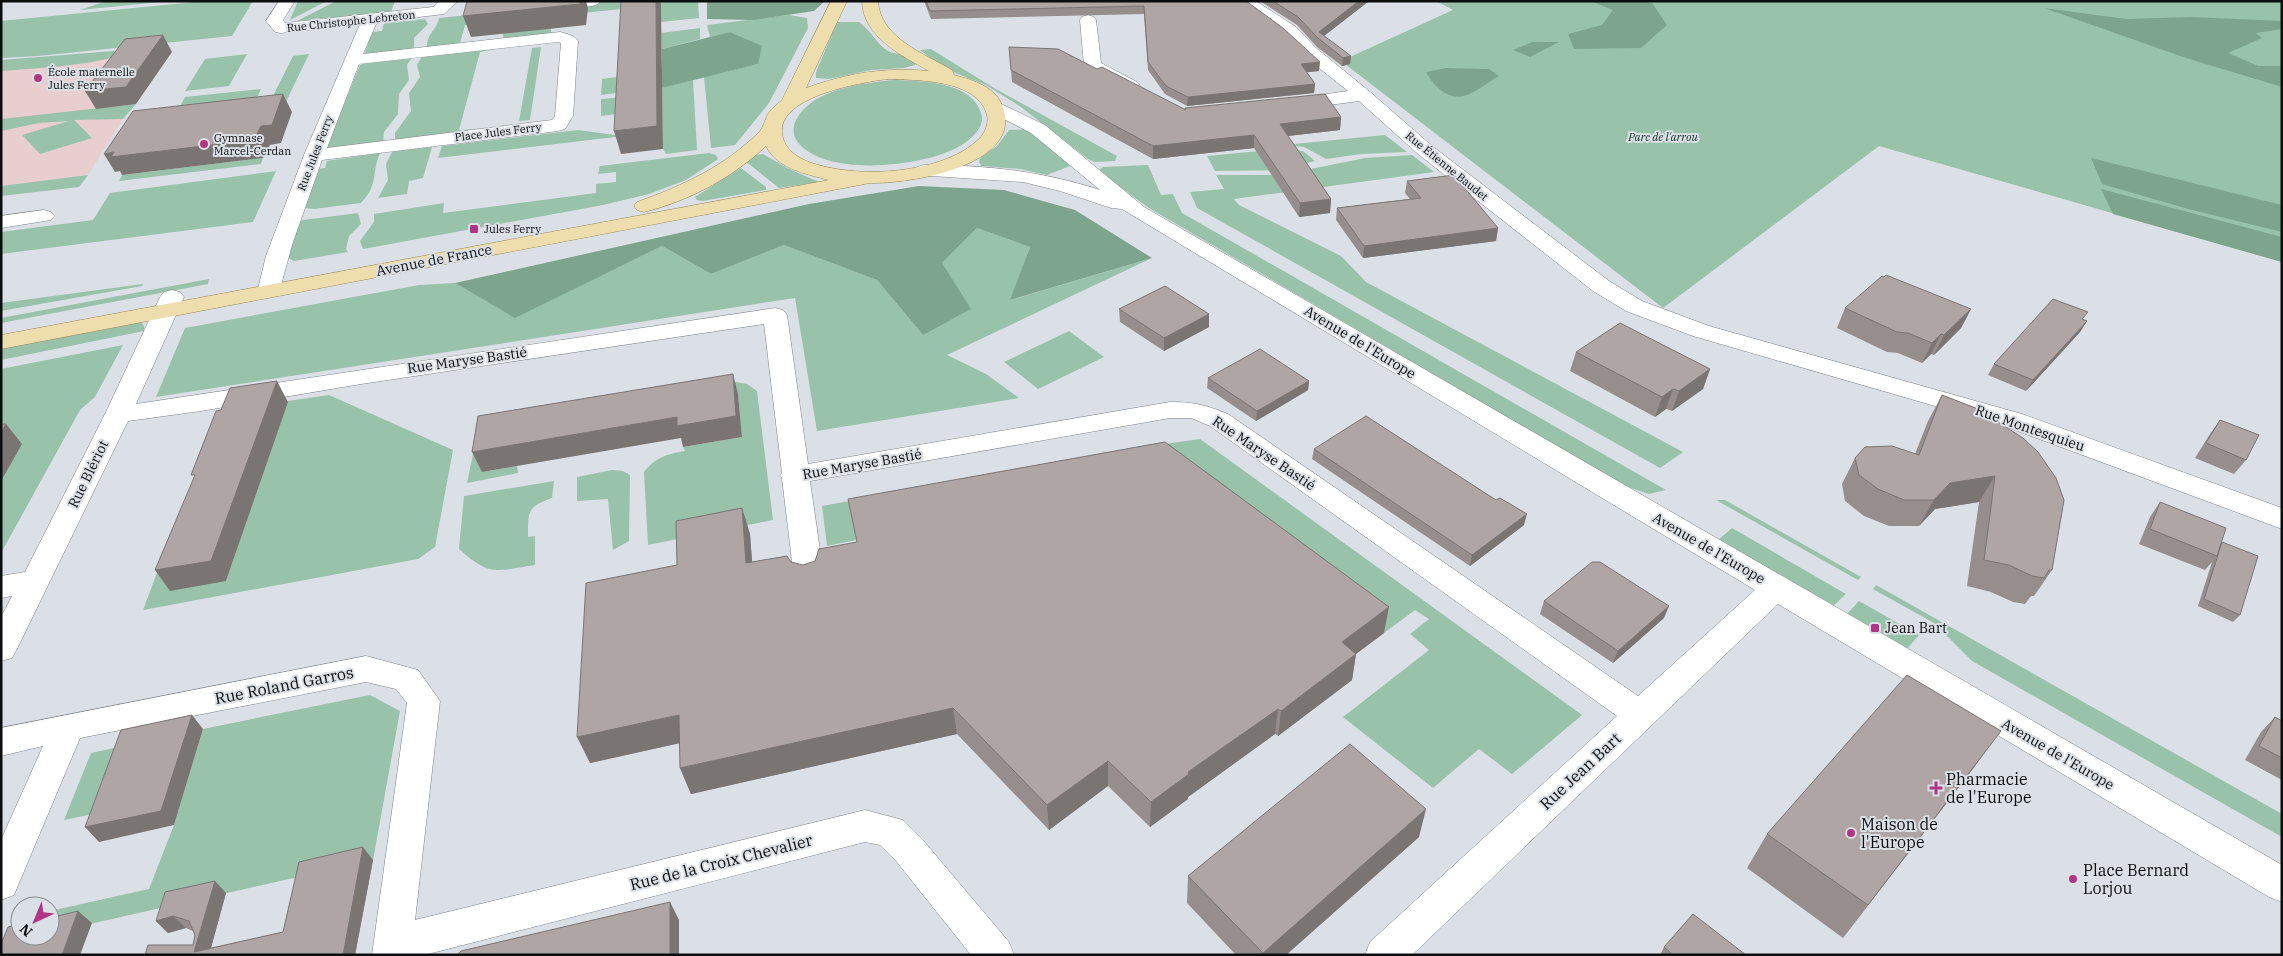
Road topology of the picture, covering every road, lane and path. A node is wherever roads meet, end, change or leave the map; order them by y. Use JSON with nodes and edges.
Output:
{"nodes":[{"id":1,"x":287,"y":1,"type":"edge"},
{"id":2,"x":592,"y":1,"type":"edge"},
{"id":3,"x":839,"y":1,"type":"edge"},
{"id":4,"x":870,"y":1,"type":"edge"},
{"id":5,"x":1245,"y":1,"type":"edge"},
{"id":6,"x":535,"y":7,"type":"edge"},
{"id":7,"x":422,"y":8,"type":"edge"},
{"id":8,"x":449,"y":9,"type":"edge"},
{"id":9,"x":370,"y":20,"type":"junction"},
{"id":10,"x":1088,"y":20,"type":"edge"},
{"id":11,"x":352,"y":60,"type":"junction"},
{"id":12,"x":957,"y":81,"type":"junction"},
{"id":13,"x":1363,"y":95,"type":"junction"},
{"id":14,"x":1150,"y":96,"type":"edge"},
{"id":15,"x":790,"y":103,"type":"junction"},
{"id":16,"x":1273,"y":106,"type":"edge"},
{"id":17,"x":997,"y":108,"type":"junction"},
{"id":18,"x":770,"y":132,"type":"junction"},
{"id":19,"x":314,"y":156,"type":"junction"},
{"id":20,"x":924,"y":171,"type":"junction"},
{"id":21,"x":867,"y":178,"type":"junction"},
{"id":22,"x":1137,"y":211,"type":"junction"},
{"id":23,"x":44,"y":216,"type":"dead end"},
{"id":24,"x":1,"y":222,"type":"edge"},
{"id":25,"x":270,"y":284,"type":"junction"},
{"id":26,"x":169,"y":303,"type":"junction"},
{"id":27,"x":1659,"y":316,"type":"joint"},
{"id":28,"x":1,"y":329,"type":"edge"},
{"id":29,"x":1,"y":342,"type":"edge"},
{"id":30,"x":118,"y":414,"type":"junction"},
{"id":31,"x":794,"y":475,"type":"junction"},
{"id":32,"x":2282,"y":519,"type":"edge"},
{"id":33,"x":809,"y":578,"type":"edge"},
{"id":34,"x":35,"y":581,"type":"junction"},
{"id":35,"x":1,"y":587,"type":"edge"},
{"id":36,"x":1776,"y":588,"type":"junction"},
{"id":37,"x":1,"y":650,"type":"edge"},
{"id":38,"x":1640,"y":715,"type":"junction"},
{"id":39,"x":68,"y":727,"type":"junction"},
{"id":40,"x":1,"y":742,"type":"edge"},
{"id":41,"x":1,"y":883,"type":"edge"},
{"id":42,"x":2282,"y":886,"type":"edge"},
{"id":43,"x":393,"y":949,"type":"edge"},
{"id":44,"x":995,"y":955,"type":"edge"},
{"id":45,"x":1384,"y":955,"type":"edge"}],
"edges":[{"from":1,"to":9,"type":"street","name":"Rue Christophe Lebreton"},
{"from":2,"to":6,"type":"street"},
{"from":3,"to":15,"type":"main road"},
{"from":4,"to":12,"type":"main road"},
{"from":5,"to":13,"type":"street","name":"Rue Étienne Baudet"},
{"from":7,"to":8,"type":"street","name":"Rue Christophe Lebreton"},
{"from":7,"to":9,"type":"street","name":"Rue Christophe Lebreton"},
{"from":9,"to":11,"type":"street","name":"Rue Jules Ferry"},
{"from":10,"to":14,"type":"street"},
{"from":11,"to":19,"type":"street","name":"Rue Jules Ferry"},
{"from":11,"to":19,"type":"street","name":"Place Jules Ferry"},
{"from":12,"to":15,"type":"main road"},
{"from":12,"to":17,"type":"main road"},
{"from":13,"to":16,"type":"street"},
{"from":13,"to":27,"type":"street","name":"Rue Étienne Baudet"},
{"from":15,"to":18,"type":"main road","name":"Avenue de France"},
{"from":17,"to":20,"type":"main road"},
{"from":17,"to":22,"type":"street","name":"Avenue de l'Europe"},
{"from":18,"to":21,"type":"main road"},
{"from":18,"to":25,"type":"main road","name":"Avenue de France"},
{"from":19,"to":25,"type":"street","name":"Rue Jules Ferry"},
{"from":20,"to":21,"type":"main road"},
{"from":20,"to":22,"type":"street","name":"Avenue de l'Europe"},
{"from":21,"to":25,"type":"main road","name":"Avenue de France"},
{"from":22,"to":36,"type":"street","name":"Avenue de l'Europe"},
{"from":23,"to":24,"type":"street"},
{"from":25,"to":26,"type":"main road","name":"Avenue de France"},
{"from":26,"to":28,"type":"main road","name":"Avenue de France"},
{"from":26,"to":29,"type":"main road","name":"Avenue de France"},
{"from":26,"to":30,"type":"street","name":"Rue Blériot"},
{"from":27,"to":32,"type":"street","name":"Rue Montesquieu"},
{"from":30,"to":31,"type":"street","name":"Rue Maryse Bastié"},
{"from":30,"to":34,"type":"street","name":"Rue Blériot"},
{"from":31,"to":33,"type":"street","name":"Rue Maryse Bastié"},
{"from":31,"to":38,"type":"street","name":"Rue Maryse Bastié"},
{"from":34,"to":35,"type":"street"},
{"from":34,"to":37,"type":"street","name":"Rue Blériot"},
{"from":36,"to":38,"type":"street","name":"Rue Jean Bart"},
{"from":36,"to":42,"type":"street","name":"Avenue de l'Europe"},
{"from":38,"to":45,"type":"street","name":"Rue Jean Bart"},
{"from":39,"to":40,"type":"street","name":"Rue Roland Garros"},
{"from":39,"to":41,"type":"street"},
{"from":39,"to":43,"type":"street","name":"Rue Roland Garros"},
{"from":43,"to":44,"type":"street","name":"Rue de la Croix Chevalier"}]}
